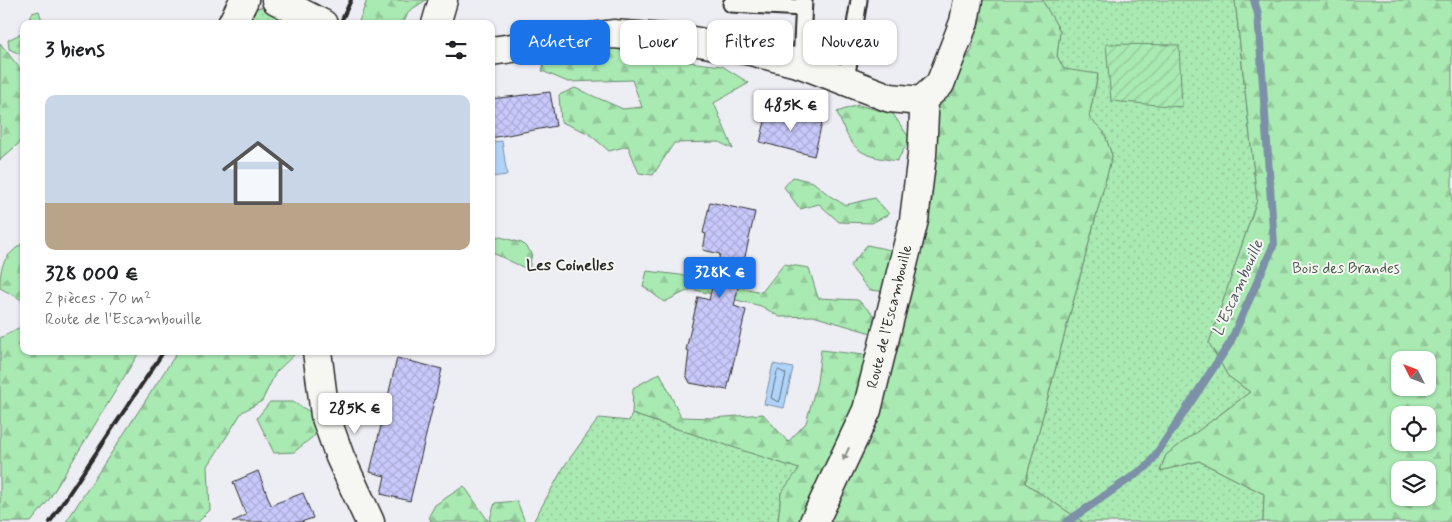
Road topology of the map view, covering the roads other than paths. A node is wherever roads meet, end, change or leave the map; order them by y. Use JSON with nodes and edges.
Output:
{"nodes":[{"id":1,"x":244,"y":0,"type":"edge"},
{"id":2,"x":276,"y":0,"type":"edge"},
{"id":3,"x":443,"y":0,"type":"edge"},
{"id":4,"x":859,"y":0,"type":"edge"},
{"id":5,"x":968,"y":0,"type":"edge"},
{"id":6,"x":731,"y":4,"type":"dead end"},
{"id":7,"x":804,"y":4,"type":"edge"},
{"id":8,"x":234,"y":20,"type":"edge"},
{"id":9,"x":315,"y":20,"type":"edge"},
{"id":10,"x":437,"y":20,"type":"edge"},
{"id":11,"x":495,"y":50,"type":"edge"},
{"id":12,"x":802,"y":64,"type":"junction"},
{"id":13,"x":846,"y":80,"type":"junction"},
{"id":14,"x":921,"y":101,"type":"junction"},
{"id":15,"x":318,"y":355,"type":"edge"},
{"id":16,"x":370,"y":522,"type":"edge"},
{"id":17,"x":814,"y":522,"type":"edge"}],
"edges":[{"from":1,"to":8,"type":"street"},
{"from":2,"to":9,"type":"street"},
{"from":3,"to":10,"type":"street"},
{"from":4,"to":13,"type":"lane"},
{"from":5,"to":14,"type":"street"},
{"from":6,"to":7,"type":"lane"},
{"from":7,"to":12,"type":"lane"},
{"from":11,"to":12,"type":"street"},
{"from":12,"to":13,"type":"street"},
{"from":13,"to":14,"type":"street"},
{"from":14,"to":17,"type":"street","name":"Route de l'Escambouille","one_way":true},
{"from":15,"to":16,"type":"street"}]}
